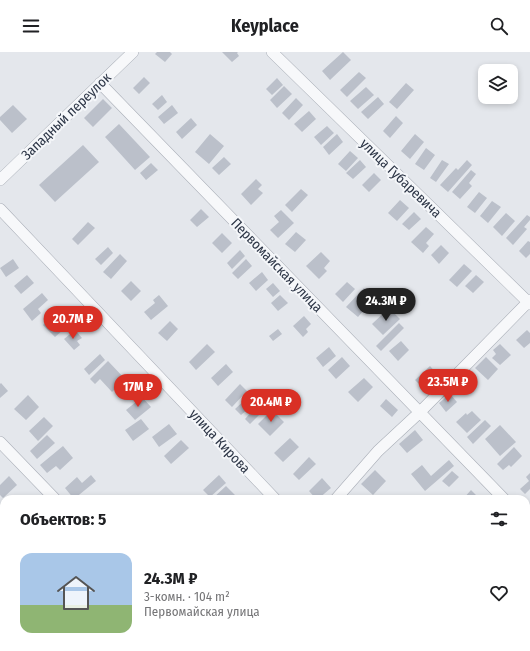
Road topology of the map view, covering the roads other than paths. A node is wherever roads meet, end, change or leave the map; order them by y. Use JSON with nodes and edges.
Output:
{"nodes":[{"id":1,"x":133,"y":52,"type":"edge"},
{"id":2,"x":272,"y":52,"type":"edge"},
{"id":3,"x":100,"y":83,"type":"junction"},
{"id":4,"x":0,"y":180,"type":"edge"},
{"id":5,"x":0,"y":209,"type":"edge"},
{"id":6,"x":529,"y":302,"type":"edge"},
{"id":7,"x":420,"y":412,"type":"junction"},
{"id":8,"x":0,"y":442,"type":"edge"},
{"id":9,"x":51,"y":495,"type":"edge"},
{"id":10,"x":271,"y":495,"type":"edge"},
{"id":11,"x":340,"y":495,"type":"edge"},
{"id":12,"x":500,"y":495,"type":"edge"}],
"edges":[{"from":1,"to":3,"type":"street","name":"Западный переулок"},
{"from":2,"to":6,"type":"street","name":"улица Губаревича"},
{"from":3,"to":4,"type":"street","name":"Западный переулок"},
{"from":3,"to":7,"type":"street","name":"Первомайская улица"},
{"from":5,"to":10,"type":"street","name":"улица Кирова"},
{"from":6,"to":7,"type":"street"},
{"from":7,"to":11,"type":"street"},
{"from":7,"to":12,"type":"street","name":"Первомайская улица"},
{"from":8,"to":9,"type":"street"}]}
